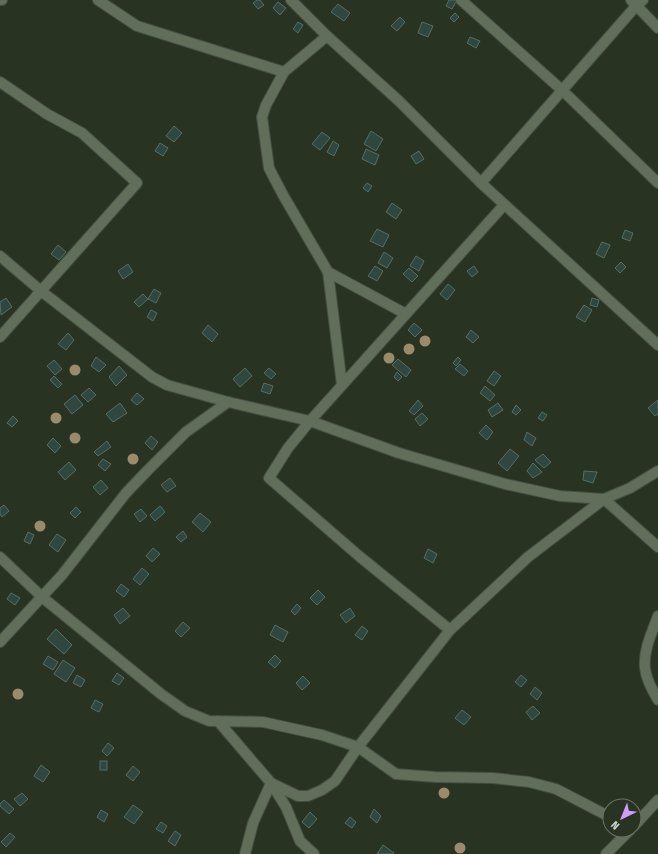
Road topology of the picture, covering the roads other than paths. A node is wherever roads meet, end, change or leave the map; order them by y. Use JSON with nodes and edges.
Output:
{"nodes":[{"id":1,"x":98,"y":0,"type":"edge"},
{"id":2,"x":291,"y":0,"type":"edge"},
{"id":3,"x":461,"y":0,"type":"edge"},
{"id":4,"x":637,"y":2,"type":"edge"},
{"id":5,"x":658,"y":28,"type":"edge"},
{"id":6,"x":327,"y":36,"type":"junction"},
{"id":7,"x":284,"y":72,"type":"junction"},
{"id":8,"x":0,"y":82,"type":"edge"},
{"id":9,"x":563,"y":90,"type":"junction"},
{"id":10,"x":481,"y":183,"type":"junction"},
{"id":11,"x":658,"y":183,"type":"edge"},
{"id":12,"x":504,"y":205,"type":"junction"},
{"id":13,"x":0,"y":256,"type":"edge"},
{"id":14,"x":328,"y":272,"type":"junction"},
{"id":15,"x":41,"y":291,"type":"junction"},
{"id":16,"x":406,"y":314,"type":"junction"},
{"id":17,"x":0,"y":337,"type":"edge"},
{"id":18,"x":658,"y":345,"type":"edge"},
{"id":19,"x":342,"y":385,"type":"junction"},
{"id":20,"x":228,"y":402,"type":"junction"},
{"id":21,"x":310,"y":421,"type":"junction"},
{"id":22,"x":658,"y":471,"type":"edge"},
{"id":23,"x":604,"y":498,"type":"junction"},
{"id":24,"x":658,"y":547,"type":"edge"},
{"id":25,"x":0,"y":557,"type":"edge"},
{"id":26,"x":42,"y":597,"type":"junction"},
{"id":27,"x":658,"y":616,"type":"edge"},
{"id":28,"x":450,"y":630,"type":"junction"},
{"id":29,"x":0,"y":642,"type":"edge"},
{"id":30,"x":658,"y":700,"type":"edge"},
{"id":31,"x":218,"y":721,"type":"junction"},
{"id":32,"x":358,"y":747,"type":"junction"},
{"id":33,"x":271,"y":783,"type":"junction"},
{"id":34,"x":658,"y":800,"type":"edge"},
{"id":35,"x":602,"y":812,"type":"edge"},
{"id":36,"x":642,"y":817,"type":"edge"},
{"id":37,"x":622,"y":838,"type":"edge"},
{"id":38,"x":245,"y":854,"type":"edge"},
{"id":39,"x":314,"y":854,"type":"edge"},
{"id":40,"x":606,"y":854,"type":"edge"}],
"edges":[{"from":1,"to":7,"type":"street"},
{"from":2,"to":6,"type":"street"},
{"from":3,"to":9,"type":"street"},
{"from":4,"to":5,"type":"street"},
{"from":4,"to":9,"type":"street"},
{"from":6,"to":7,"type":"street"},
{"from":6,"to":10,"type":"street"},
{"from":7,"to":14,"type":"street"},
{"from":8,"to":15,"type":"street"},
{"from":9,"to":10,"type":"street"},
{"from":9,"to":11,"type":"street"},
{"from":10,"to":12,"type":"street"},
{"from":12,"to":16,"type":"street"},
{"from":12,"to":18,"type":"street"},
{"from":13,"to":15,"type":"street"},
{"from":14,"to":16,"type":"street"},
{"from":14,"to":19,"type":"street"},
{"from":15,"to":17,"type":"street"},
{"from":15,"to":20,"type":"street"},
{"from":16,"to":19,"type":"street"},
{"from":19,"to":21,"type":"street"},
{"from":20,"to":21,"type":"street"},
{"from":20,"to":26,"type":"street"},
{"from":21,"to":23,"type":"street"},
{"from":21,"to":28,"type":"street"},
{"from":22,"to":23,"type":"street"},
{"from":23,"to":24,"type":"street"},
{"from":23,"to":28,"type":"street"},
{"from":25,"to":26,"type":"street"},
{"from":26,"to":29,"type":"street"},
{"from":26,"to":31,"type":"street"},
{"from":27,"to":30,"type":"street"},
{"from":28,"to":32,"type":"street"},
{"from":31,"to":32,"type":"street"},
{"from":31,"to":33,"type":"street"},
{"from":32,"to":33,"type":"street"},
{"from":32,"to":35,"type":"street"},
{"from":33,"to":38,"type":"street"},
{"from":33,"to":39,"type":"street"},
{"from":34,"to":36,"type":"street"},
{"from":37,"to":40,"type":"street"}]}
